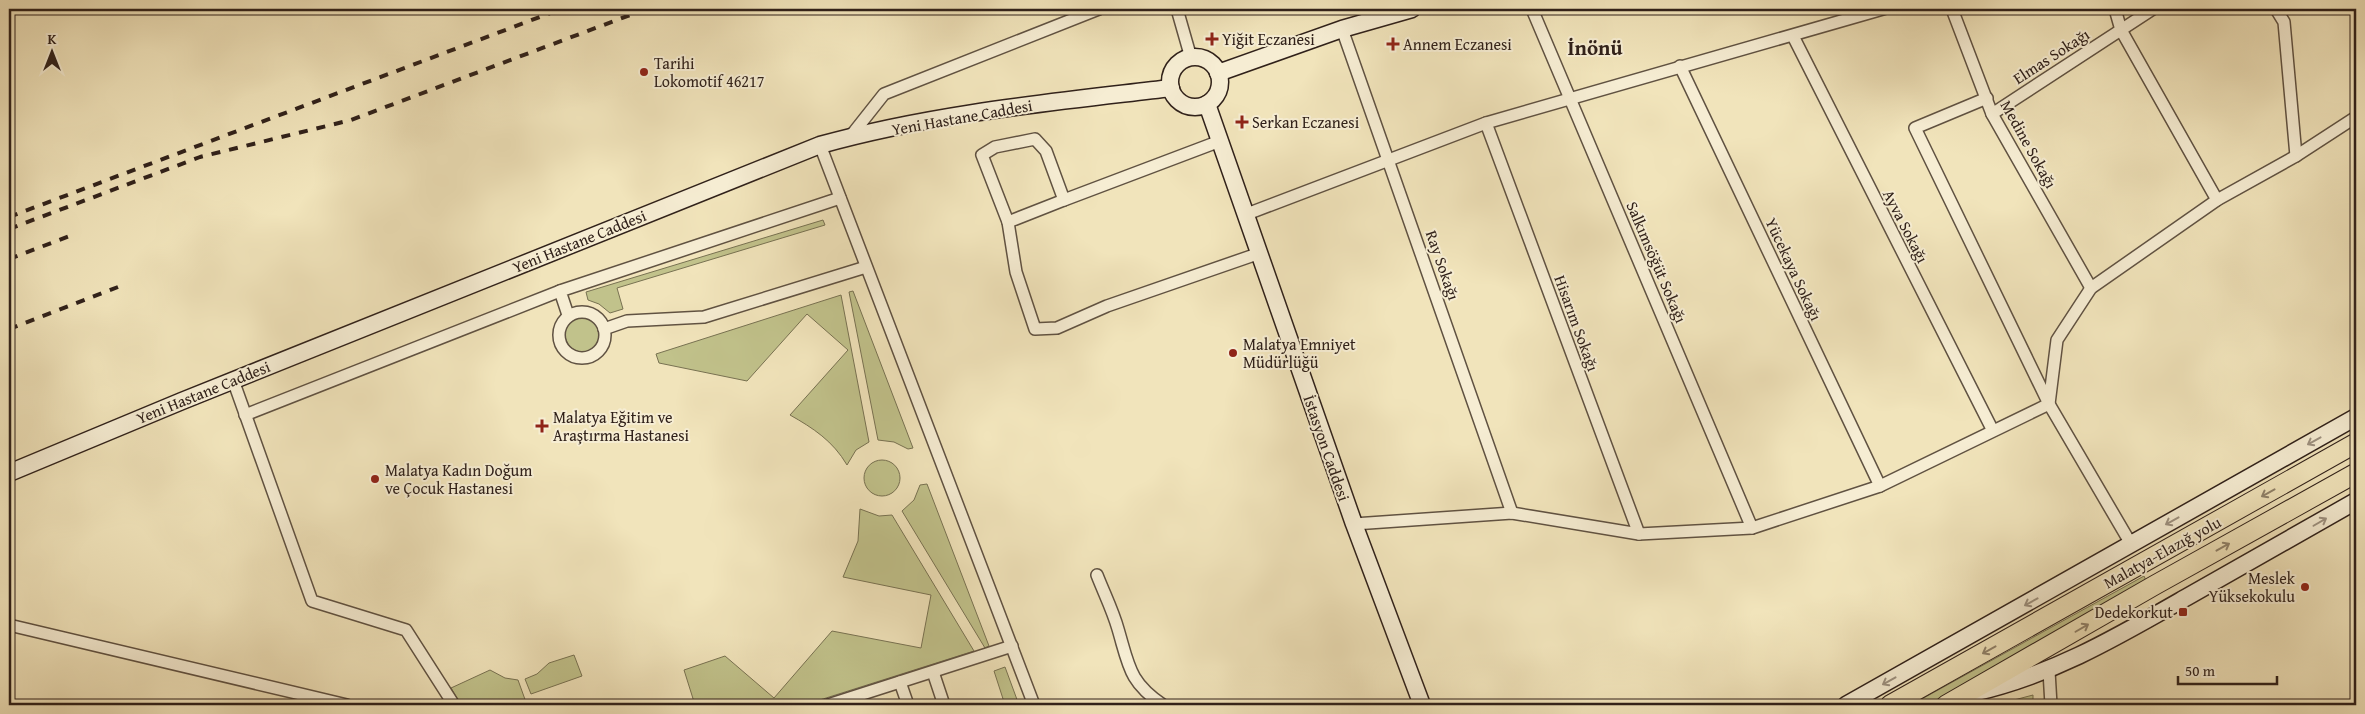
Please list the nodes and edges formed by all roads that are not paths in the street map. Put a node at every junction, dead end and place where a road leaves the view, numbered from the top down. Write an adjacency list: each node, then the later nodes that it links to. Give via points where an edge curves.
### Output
1 (1099, 9): 23 (street, via 884,94)
2 (1176, 9): 13 (street)
3 (1412, 9): 10 (main road)
4 (1532, 9): 18 (street, Salkımsöğüt Sokağı)
5 (1883, 9): 12 (street)
6 (1952, 9): 17 (street, Medine Sokağı)
7 (2116, 9): 11 (street)
8 (2154, 9): 11 (street, Elmas Sokağı)
9 (2276, 9): 26 (street, via 2284,22)
10 (1342, 29): 15 (main road); 27 (street, Ray Sokağı)
11 (2121, 30): 20 (street, Elmas Sokağı); 30 (street)
12 (1793, 36): 14 (street); 43 (street, Ayva Sokağı)
13 (1191, 58): 15 (main road, via 1207,61); 16 (main road, via 1172,72)
14 (1680, 66): 18 (street); 47 (street, Yücekaya Sokağı)
15 (1218, 73): 19 (main road, via 1219,89)
16 (1171, 88): 19 (main road, via 1179,102 1194,107); 23 (main road, Yeni Hastane Caddesi, via 1010,107)
17 (1987, 98): 20 (street, Medine Sokağı); 40 (street, via 1915,128)
18 (1572, 100): 22 (street); 51 (street, Salkımsöğüt Sokağı)
19 (1206, 104): 24 (main road, İstasyon Caddesi)
20 (1992, 114): 35 (street, Medine Sokağı)
21 (2356, 117): 26 (street)
22 (1486, 123): 27 (street); 52 (street, Hisarım Sokağı)
23 (850, 137): 25 (main road, Yeni Hastane Caddesi)
24 (1220, 141): 29 (street); 31 (main road, İstasyon Caddesi)
25 (820, 145): 28 (street); 39 (main road, Yeni Hastane Caddesi)
26 (2296, 156): 30 (street)
27 (1390, 160): 31 (street); 49 (street, Ray Sokağı)
28 (840, 198): 34 (street); 36 (street)
29 (1064, 200): 32 (street); 32 (street, via 1046,152 1034,138 996,147 982,155)
30 (2218, 200): 35 (street)
31 (1247, 214): 33 (main road, İstasyon Caddesi)
32 (1008, 222): 33 (street, via 1016,272 1035,329 1057,328 1107,306)
33 (1260, 253): 50 (main road, İstasyon Caddesi)
34 (866, 267): 38 (street, via 704,317 627,320); 56 (street)
35 (2092, 288): 40 (street, via 2057,340)
36 (560, 291): 37 (street); 41 (street)
37 (568, 315): 38 (street, via 590,313 597,316); 38 (street, via 559,327 558,335 563,350 570,355 585,358 599,351)
38 (604, 329)
39 (233, 380): 41 (street); 45 (main road, Yeni Hastane Caddesi)
40 (2049, 404): 43 (street); 53 (street)
41 (245, 415): 62 (street, via 312,601 406,630)
42 (2356, 417): 53 (main road, one-way to 53)
43 (1992, 429): 47 (street)
44 (2356, 443): 70 (highway, Malatya-Elazığ yolu, one-way to 70)
45 (9, 473)
46 (2356, 473): 60 (highway, Malatya-Elazığ yolu, one-way to 46)
47 (1880, 486): 51 (street)
48 (2356, 501): 57 (main road, one-way to 48, via 2125,632)
49 (1512, 513): 50 (street); 52 (street)
50 (1354, 524): 68 (main road, İstasyon Caddesi)
51 (1752, 528): 52 (street)
52 (1639, 534)
53 (2131, 544): 69 (main road, one-way to 69)
54 (1098, 575): 67 (street, via 1118,628 1124,658 1136,682)
55 (9, 625): 61 (street)
56 (1012, 646): 58 (street); 66 (street)
57 (2049, 671): 60 (main road); 72 (street)
58 (933, 672): 59 (street); 65 (street)
59 (900, 682): 63 (street); 64 (street)
60 (1964, 695): 71 (highway, Malatya-Elazığ yolu)
61 (347, 705)
62 (454, 705)
63 (828, 705)
64 (908, 705)
65 (944, 705)
66 (1034, 705)
67 (1163, 705)
68 (1422, 705)
69 (1846, 705)
70 (1890, 705)
71 (1946, 705)
72 (2051, 705)

